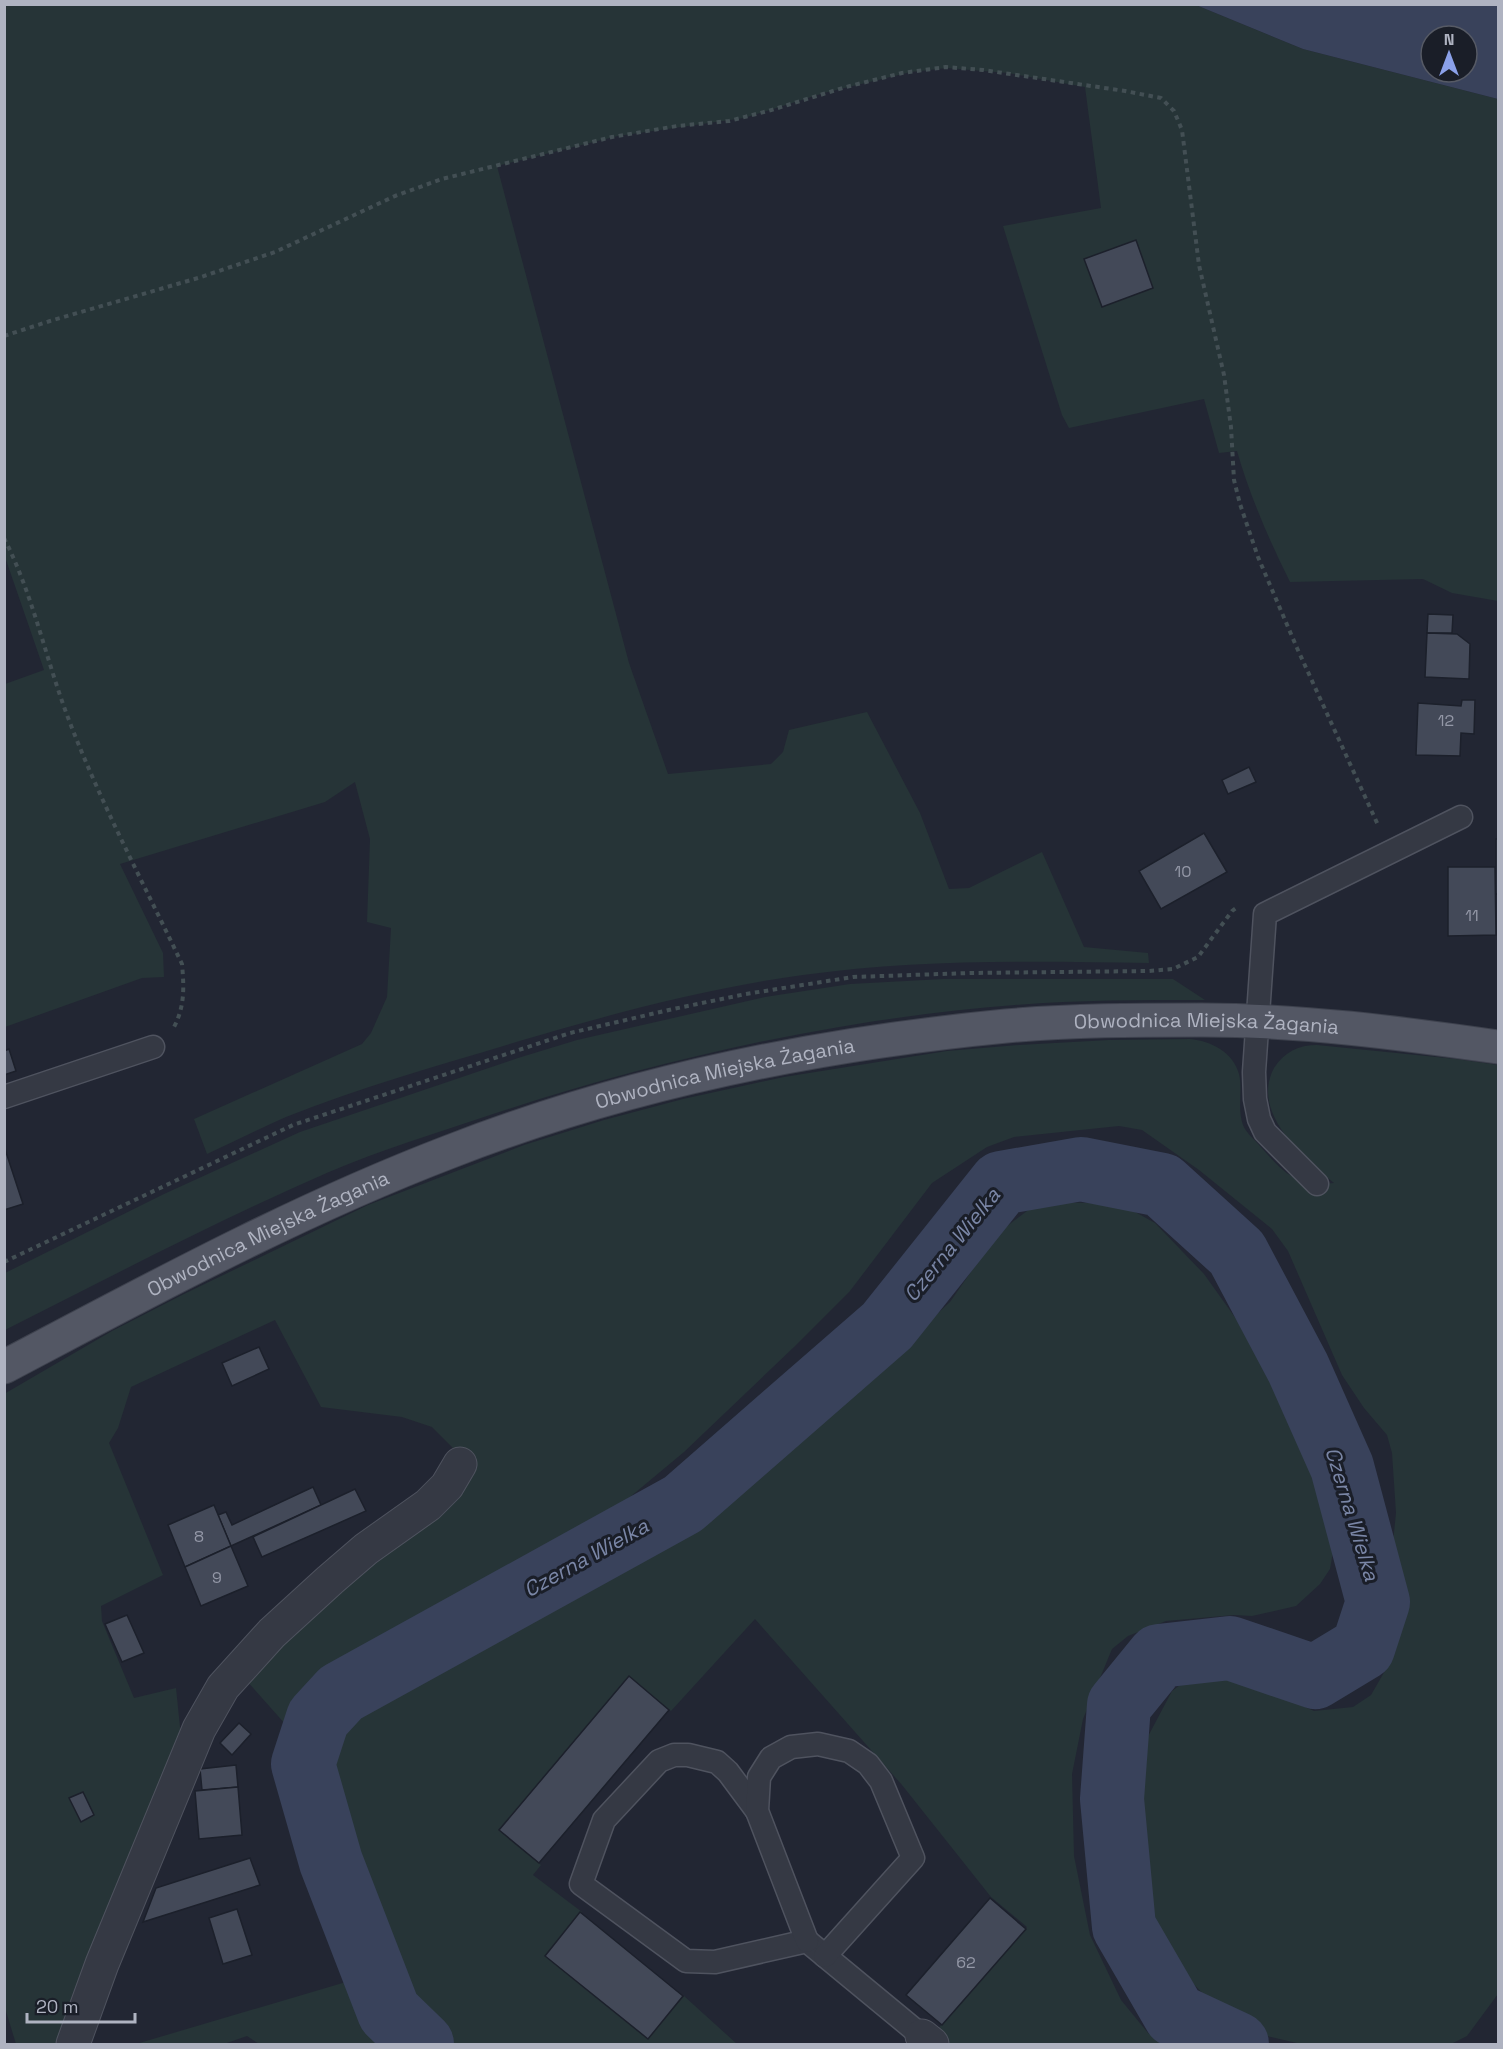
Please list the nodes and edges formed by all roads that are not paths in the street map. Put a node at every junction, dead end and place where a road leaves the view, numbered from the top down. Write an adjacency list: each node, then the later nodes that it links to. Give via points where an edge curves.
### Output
1 (1461, 817): 2 (lane, via 1265,914)
2 (1257, 1022): 4 (main road, Obwodnica Miejska Żagania, via 1403,1033); 6 (lane, via 1254,1072 1259,1119 1265,1132); 7 (main road, Obwodnica Miejska Żagania, via 1066,1023 899,1038 737,1067 605,1100 450,1151 351,1192 208,1259)
3 (153, 1047): 5 (lane)
4 (1498, 1047)
5 (4, 1097)
6 (1317, 1184)
7 (4, 1367)
8 (460, 1464): 13 (street, via 447,1486 428,1505 330,1580 272,1633 223,1687 190,1750)
9 (757, 1811): 10 (lane); 10 (lane, via 717,1762 688,1755 659,1761 604,1820 581,1884 686,1961 715,1962); 11 (lane, via 759,1777 771,1758 790,1747 818,1744 849,1751 868,1764 882,1781 913,1858)
10 (807, 1941): 11 (lane)
11 (825, 1956): 12 (lane)
12 (927, 2040)
13 (73, 2044)

